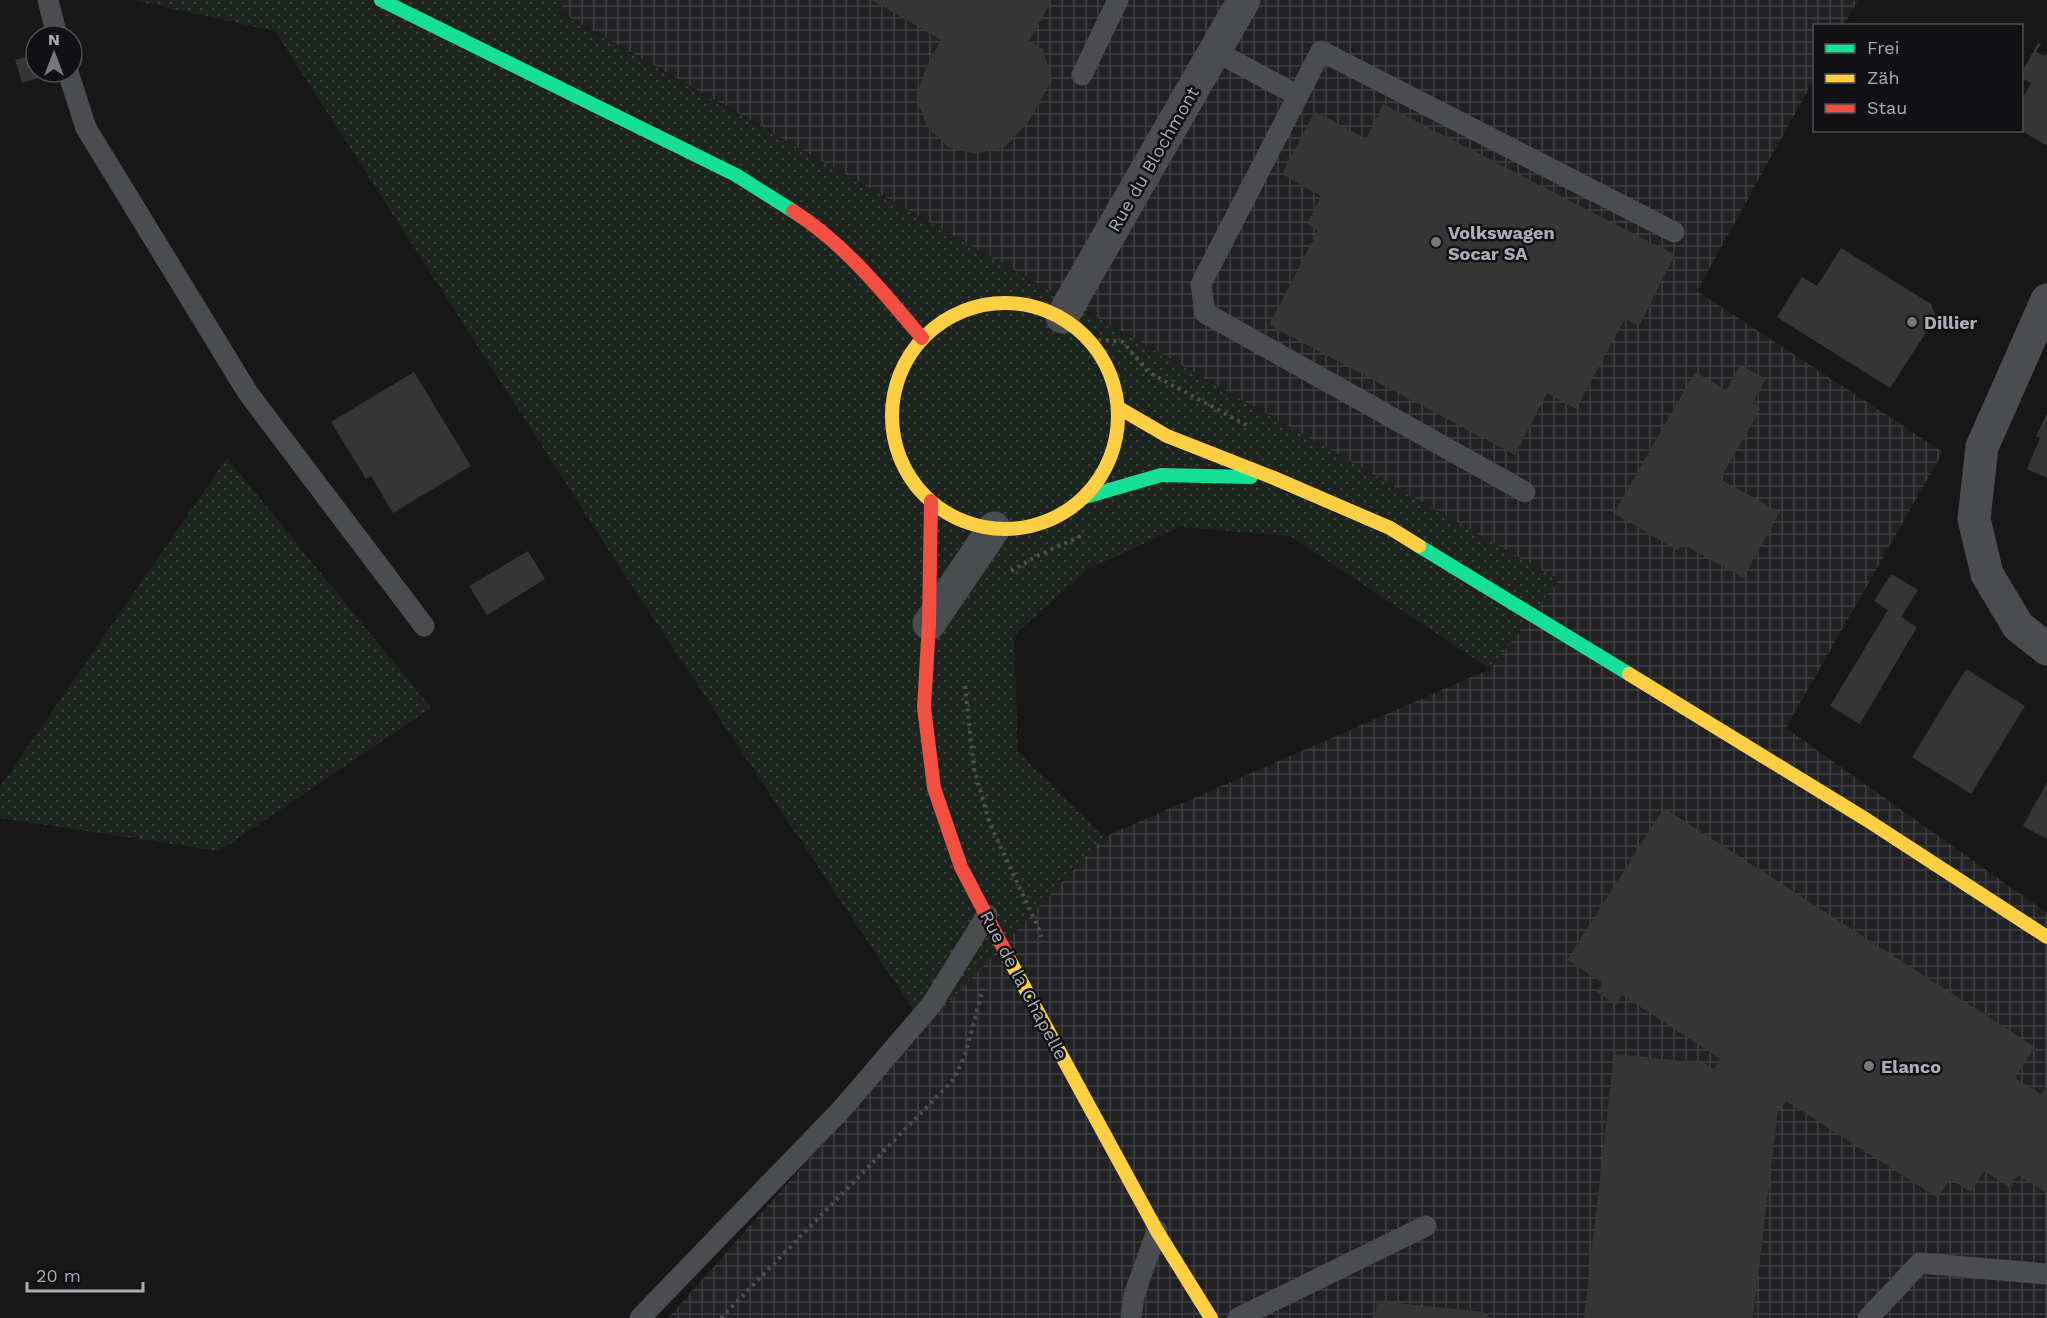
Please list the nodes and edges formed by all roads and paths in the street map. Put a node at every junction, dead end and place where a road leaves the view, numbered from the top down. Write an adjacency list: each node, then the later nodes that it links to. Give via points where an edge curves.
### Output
1 (48, 0): 5 (lane)
2 (381, 0): 13 (main road, via 736,175 814,224 877,285)
3 (1118, 0): 7 (lane)
4 (1244, 0): 6 (street, Rue du Blochmont)
5 (54, 24)
6 (1215, 51): 9 (lane); 12 (street, Rue du Blochmont)
7 (1082, 75)
8 (72, 84): 23 (lane, via 86,128 248,393)
9 (1297, 95): 10 (lane, via 1321,51); 18 (lane, via 1201,284 1205,313)
10 (1674, 232)
11 (2047, 300): 24 (street, via 1982,447 1974,519 1987,574 2018,626)
12 (1062, 317): 13 (main road, via 1026,304 989,303 952,315); 14 (main road)
13 (922, 338): 20 (main road, via 902,369 892,403 894,439 907,473)
14 (1090, 339): 15 (path, via 1123,342 1148,372); 16 (main road, via 1110,371)
15 (1183, 392)
16 (1119, 408): 17 (main road, via 1167,436); 19 (main road, via 1112,456)
17 (1274, 478): 19 (main road, via 1161,475); 26 (main road, via 1390,528 1857,814)
18 (1525, 492)
19 (1085, 497): 21 (main road, via 1042,523)
20 (931, 501): 21 (main road, via 960,519); 22 (main road, Rue de la Chapelle)
21 (994, 528): 22 (street)
22 (929, 624): 25 (main road, Rue de la Chapelle, via 924,707 934,788 962,867)
23 (424, 626)
24 (2047, 649)
25 (987, 915): 28 (main road, Rue de la Chapelle); 30 (lane, via 932,1004 841,1110)
26 (2047, 937)
27 (1426, 1226): 33 (lane)
28 (1157, 1232): 31 (lane, via 1134,1295); 32 (main road, Rue de la Chapelle)
29 (2047, 1274): 34 (lane, via 1920,1263)
30 (640, 1318)
31 (1131, 1318)
32 (1211, 1318)
33 (1238, 1318)
34 (1868, 1318)

